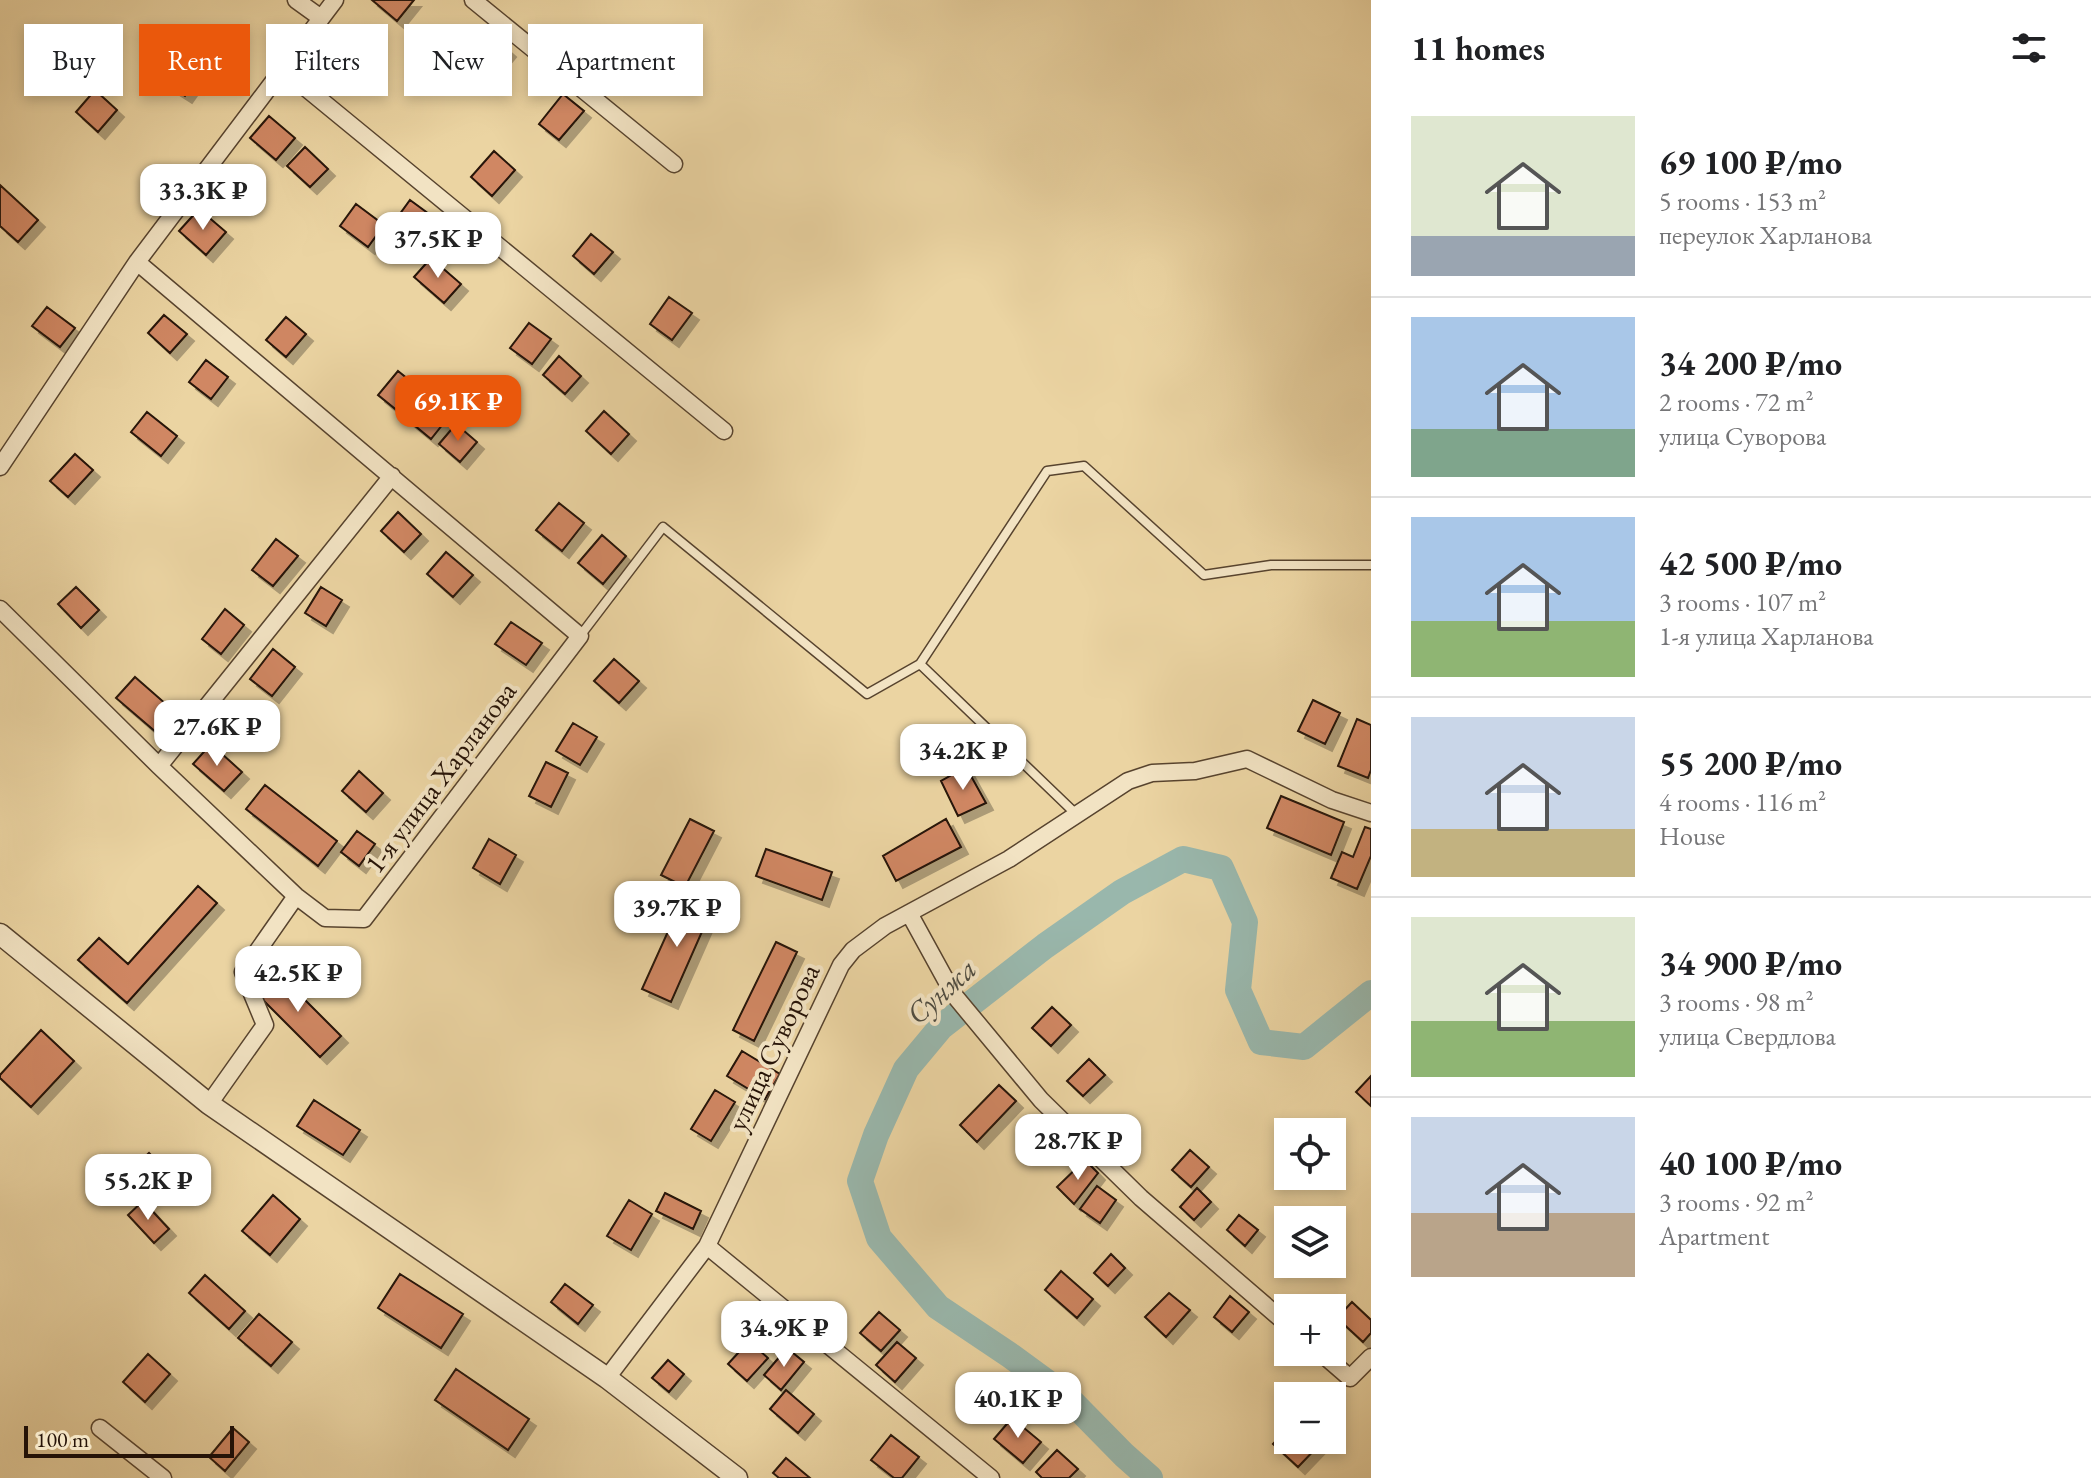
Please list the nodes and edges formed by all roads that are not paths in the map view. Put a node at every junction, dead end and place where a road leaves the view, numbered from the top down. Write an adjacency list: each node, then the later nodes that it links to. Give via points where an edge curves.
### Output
1 (296, 0): 4 (street)
2 (335, 0): 4 (street)
3 (473, 0): 8 (street)
4 (321, 18): 5 (street)
5 (317, 24)
6 (266, 94): 9 (street)
7 (316, 96): 10 (street)
8 (674, 164)
9 (137, 262): 11 (street); 12 (street)
10 (724, 431)
11 (0, 467)
12 (392, 476): 15 (street); 17 (street)
13 (1371, 565): 16 (lane, via 1271,565 1204,575 1084,466 1047,471)
14 (0, 609): 17 (street)
15 (580, 636): 16 (lane, via 663,527 867,694); 20 (street, 1-я улица Харланова, via 364,919 325,918)
16 (920, 664): 19 (lane)
17 (159, 766): 20 (street)
18 (1371, 813): 19 (street, улица Суворова, via 1247,759 1195,771 1152,773 1128,781)
19 (1076, 814): 21 (street, улица Суворова, via 1009,859)
20 (296, 896): 23 (street, via 243,972 265,1025)
21 (909, 913): 24 (street, улица Суворова, via 853,950 841,965); 25 (street, via 954,995 1041,1100 1130,1188)
22 (0, 934): 23 (street)
23 (209, 1104): 28 (street)
24 (707, 1246): 28 (street, улица Суворова); 32 (street)
25 (1274, 1313)
26 (1371, 1357): 27 (street, via 1350,1378)
27 (1336, 1366)
28 (607, 1378): 31 (street)
29 (100, 1428): 30 (street)
30 (163, 1478)
31 (737, 1478)
32 (991, 1478)

